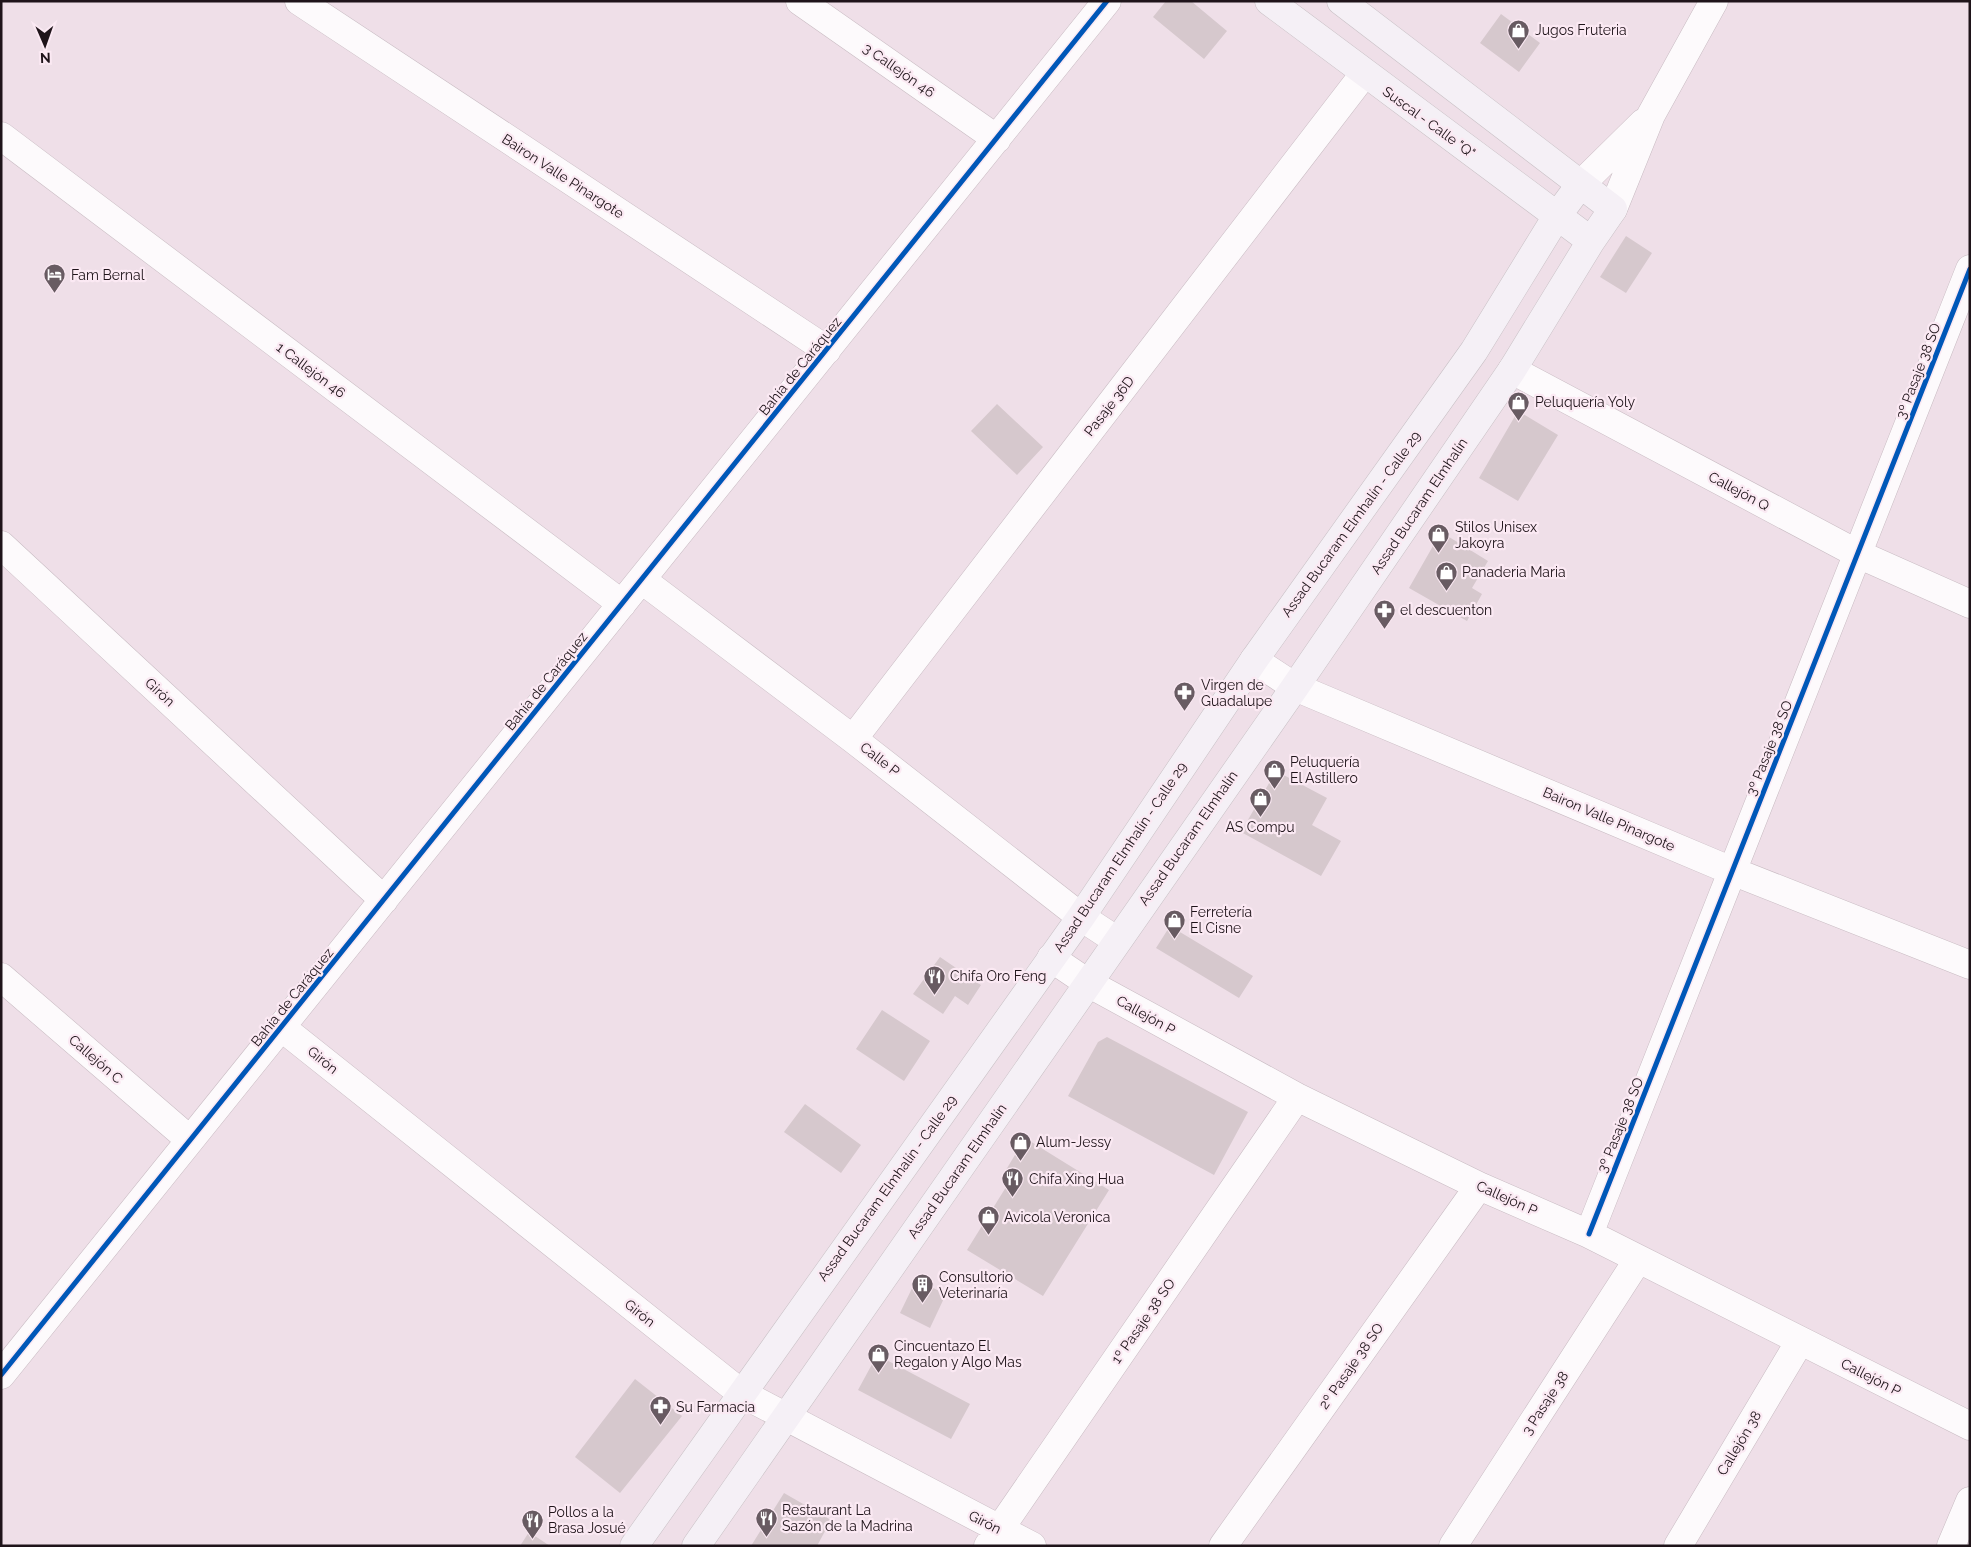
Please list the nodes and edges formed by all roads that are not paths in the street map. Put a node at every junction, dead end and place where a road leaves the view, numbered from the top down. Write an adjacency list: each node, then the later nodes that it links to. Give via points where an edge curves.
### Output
1 (298, 1): 16 (street, Bairon Valle Pinargote)
2 (800, 1): 10 (street, 3 Callejón 46)
3 (1108, 1): 10 (street, Bahía de Caráquez)
4 (1269, 1): 7 (main road, Suscal - Calle "Q")
5 (1341, 1): 11 (main road)
6 (1714, 1): 8 (street, Assad Bucaram Elmhalín)
7 (1364, 74): 13 (main road, Suscal - Calle "Q"); 25 (street, Pasaje 36D)
8 (1651, 115): 11 (street, Assad Bucaram Elmhalín); 12 (street, Assad Bucaram Elmhalín)
9 (1, 136): 21 (street, 1 Callejón 46)
10 (997, 139): 16 (street, Bahía de Caráquez)
11 (1580, 185): 12 (main road); 13 (main road, Assad Bucaram Elmhalín - Calle 29)
12 (1613, 209): 14 (main road, Assad Bucaram Elmhalín)
13 (1558, 216): 14 (main road, Suscal - Calle "Q"); 23 (main road, Assad Bucaram Elmhalín - Calle 29, via 1474,351)
14 (1590, 241): 17 (main road, Assad Bucaram Elmhalín)
15 (1970, 270): 19 (street, 3º Pasaje 38 SO)
16 (827, 350): 20 (street, Bahía de Caráquez)
17 (1512, 370): 19 (street, Callejón Q); 24 (main road, Assad Bucaram Elmhalín)
18 (1, 545): 27 (street, Girón)
19 (1858, 554): 22 (street, Callejón Q); 26 (street, 3º Pasaje 38 SO)
20 (642, 580): 21 (street, Bahía de Caráquez); 25 (street, Calle P)
21 (622, 604): 27 (street, Bahía de Caráquez)
22 (1970, 604)
23 (1254, 660): 24 (street, Bairon Valle Pinargote); 28 (main road, Assad Bucaram Elmhalín - Calle 29)
24 (1295, 687): 26 (street, Bairon Valle Pinargote); 29 (main road, Assad Bucaram Elmhalín)
25 (853, 739): 28 (street, Calle P)
26 (1732, 871): 31 (street, Bairon Valle Pinargote); 38 (street, 3º Pasaje 38 SO)
27 (384, 900): 34 (street, Bahía de Caráquez)
28 (1081, 917): 29 (street, Calle P); 30 (main road, Assad Bucaram Elmhalín - Calle 29)
29 (1116, 940): 33 (main road, Assad Bucaram Elmhalín)
30 (1051, 958): 33 (street, Callejón P); 42 (main road, Assad Bucaram Elmhalín - Calle 29)
31 (1970, 965)
32 (1, 977): 36 (street, Callejón C)
33 (1088, 983): 35 (street, Callejón P); 43 (main road, Assad Bucaram Elmhalín)
34 (281, 1027): 36 (street, Bahía de Caráquez); 42 (street, Girón)
35 (1297, 1097): 37 (street, Callejón P); 46 (street, 1º Pasaje 38 SO)
36 (190, 1140): 41 (street, Bahía de Caráquez)
37 (1479, 1186): 38 (street, Callejón P); 50 (street, 2º Pasaje 38 SO)
38 (1589, 1234): 39 (street, Callejón P)
39 (1637, 1261): 40 (street, Callejón P); 51 (street, 3 Pasaje 38)
40 (1800, 1341): 44 (street, Callejón P); 52 (street, Callejón 38)
41 (1, 1375)
42 (741, 1393): 43 (street, Girón); 47 (main road, Assad Bucaram Elmhalín - Calle 29)
43 (784, 1418): 46 (street, Girón); 48 (main road, Assad Bucaram Elmhalín)
44 (1970, 1426)
45 (1970, 1502): 53 (street)
46 (994, 1538): 49 (street, Girón)
47 (634, 1546)
48 (696, 1546)
49 (1032, 1546)
50 (1223, 1546)
51 (1453, 1546)
52 (1678, 1546)
53 (1951, 1546)

